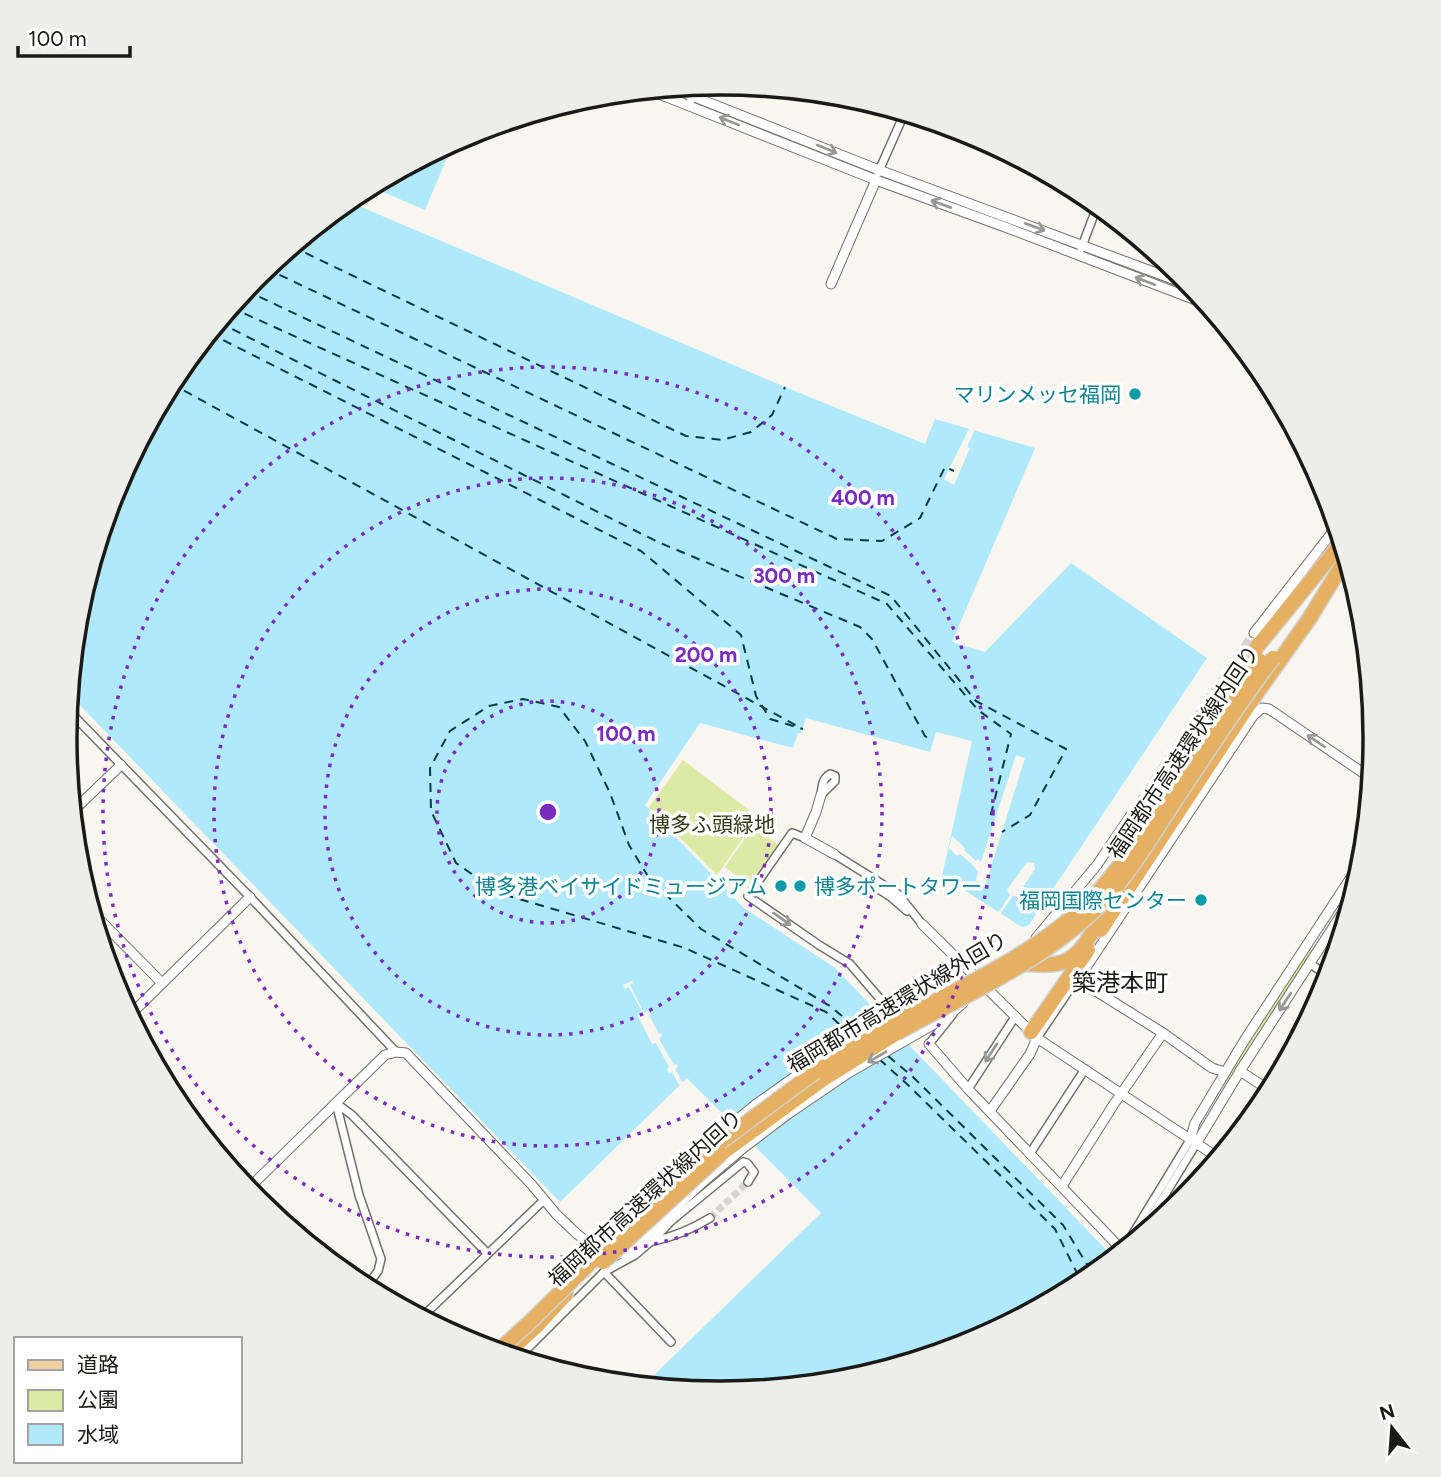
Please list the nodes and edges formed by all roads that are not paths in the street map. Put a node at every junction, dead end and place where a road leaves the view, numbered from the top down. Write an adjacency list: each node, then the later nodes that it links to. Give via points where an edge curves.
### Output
1 (675, 96): 4 (street)
2 (684, 96): 4 (street)
3 (693, 96): 4 (street)
4 (691, 100): 6 (street, one-way to 6); 7 (street, one-way to 4)
5 (901, 121): 6 (street)
6 (879, 170): 7 (street); 9 (street, one-way to 9)
7 (876, 180): 10 (street, one-way to 7); 12 (street)
8 (1094, 215): 9 (street)
9 (1083, 245): 10 (street); 11 (street)
10 (1077, 255): 13 (street, one-way to 10)
11 (1171, 278)
12 (831, 284)
13 (1189, 297)
14 (1331, 534): 19 (street)
15 (1336, 552): 36 (highway, bridge, via 1256,648 1151,805 1128,860 1076,954 1061,963 1000,968)
16 (1336, 552): 42 (highway, 福岡都市高速環状線外回り, bridge, via 1096,894 1037,943)
17 (1340, 567): 72 (highway, 福岡都市高速環状線内回り, bridge, via 1104,901 1066,935 1022,964 846,1064 772,1115 720,1154)
18 (1341, 567): 33 (highway)
19 (1254, 633)
20 (77, 720): 21 (street)
21 (121, 765): 24 (street); 29 (street)
22 (1363, 773): 38 (street, one-way to 38, via 1262,708 1083,972)
23 (821, 795): 26 (street)
24 (81, 804)
25 (1131, 815): 36 (street, via 1030,947)
26 (805, 838): 27 (street); 42 (street, one-way to 42, via 792,833 748,896 850,964)
27 (834, 854): 31 (street, via 898,894)
28 (1347, 885): 48 (street)
29 (250, 897): 37 (street); 46 (street)
30 (1338, 920): 34 (street)
31 (922, 924): 36 (street)
32 (105, 925): 37 (street)
33 (1093, 943): 36 (highway, bridge, via 1073,968 1065,971 1021,970); 44 (highway)
34 (1309, 963): 35 (street); 49 (street, one-way to 49)
35 (1320, 971)
36 (981, 981): 40 (street); 41 (street); 42 (street, bridge)
37 (162, 983): 39 (street)
38 (1098, 993): 43 (street); 44 (street, via 1082,986 1070,989)
39 (137, 1008)
40 (955, 1010): 45 (street); 62 (street, one-way to 62, via 788,1114 624,1253 604,1257 589,1249)
41 (1015, 1017): 44 (street); 51 (street, one-way to 51)
42 (895, 1024): 62 (street, via 841,1044 755,1105 661,1184 605,1249 586,1243); 69 (highway, 福岡都市高速環状線外回り, bridge, via 816,1072 715,1146)
43 (1163, 1033): 48 (street); 52 (street)
44 (1034, 1035): 47 (street); 54 (street, via 1030,1054)
45 (929, 1044): 51 (street)
46 (396, 1052): 53 (street, via 385,1055); 61 (street, via 406,1053)
47 (1085, 1069): 52 (street); 56 (street)
48 (1225, 1072): 55 (street, via 1195,1123)
49 (1240, 1072): 50 (street); 55 (street)
50 (1262, 1086)
51 (968, 1088): 54 (street)
52 (1121, 1093): 55 (street); 60 (street)
53 (336, 1103): 59 (street); 68 (street); 71 (street, via 381,1259)
54 (989, 1111): 56 (street)
55 (1193, 1142): 57 (street); 64 (street); 65 (street)
56 (1031, 1152): 60 (street)
57 (1212, 1154)
58 (748, 1182): 66 (street, via 754,1172 743,1162)
59 (255, 1183)
60 (1062, 1186): 67 (street)
61 (544, 1200): 62 (street); 68 (street)
62 (556, 1213)
63 (710, 1218): 66 (street, via 673,1237)
64 (1150, 1218)
65 (1136, 1229)
66 (651, 1241): 70 (street)
67 (1117, 1245)
68 (487, 1253): 73 (street)
69 (595, 1257): 75 (highway, 福岡都市高速環状線外回り, bridge); 77 (highway, bridge, via 555,1307)
70 (604, 1272): 74 (street); 79 (street)
71 (372, 1280)
72 (560, 1302): 76 (highway, 福岡都市高速環状線内回り, bridge); 78 (highway)
73 (428, 1311)
74 (671, 1342)
75 (506, 1345)
76 (507, 1345)
77 (513, 1348)
78 (514, 1348)
79 (525, 1351)

